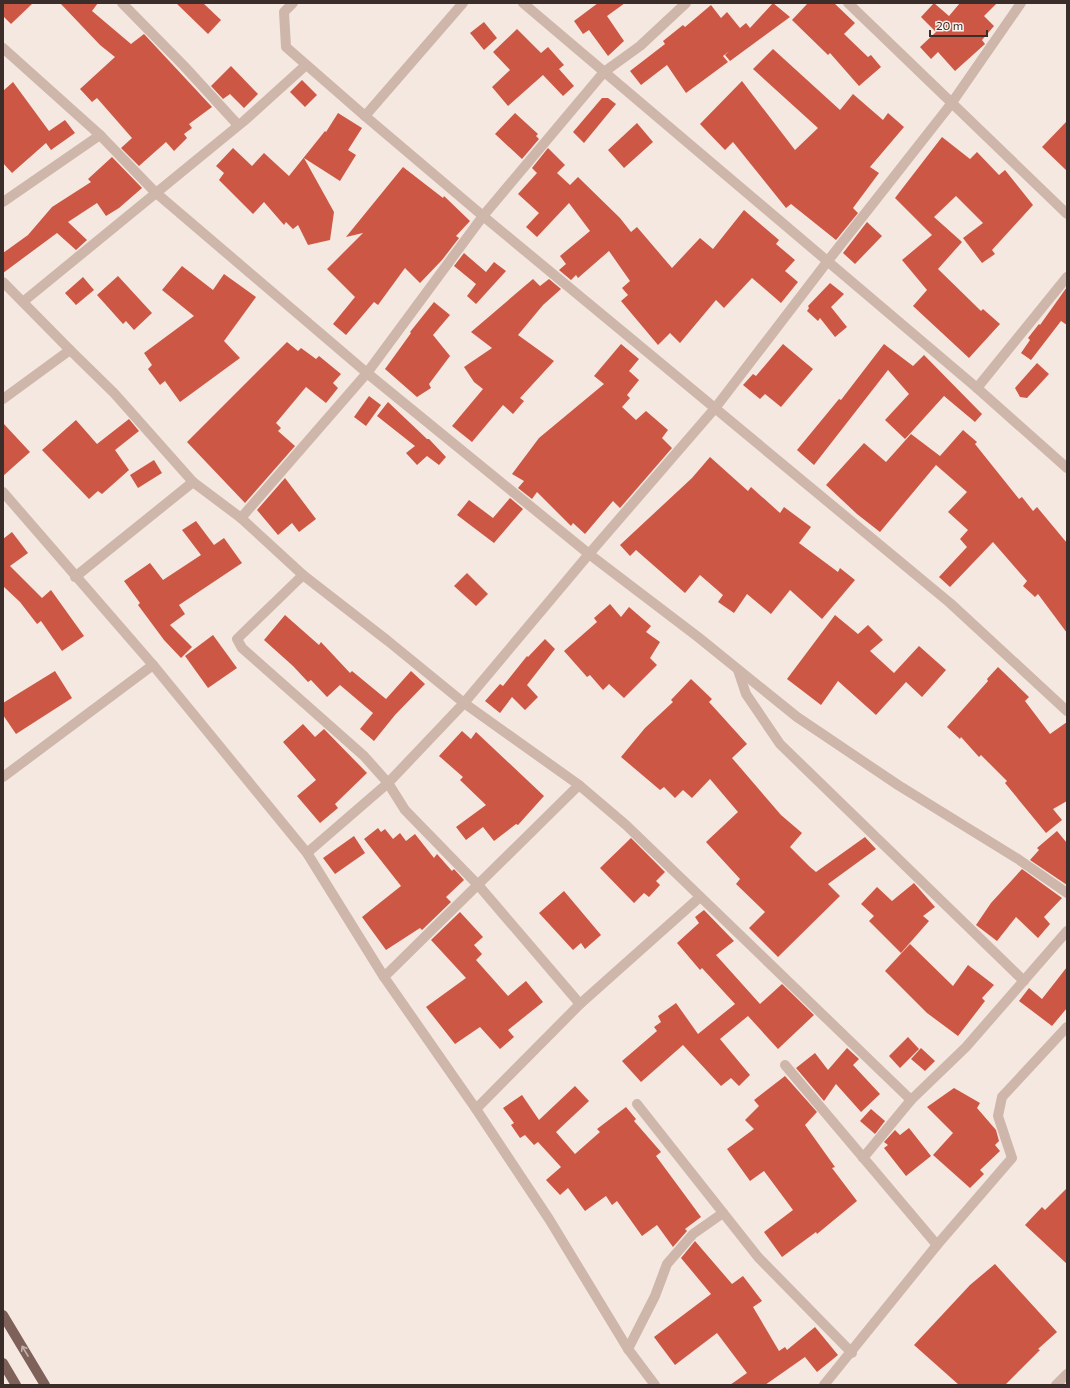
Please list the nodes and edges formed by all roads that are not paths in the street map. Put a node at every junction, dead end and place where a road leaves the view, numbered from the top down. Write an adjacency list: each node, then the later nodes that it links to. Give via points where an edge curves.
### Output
1 (122, 3): 13 (street)
2 (293, 3): 9 (street, via 284,12 286,47)
3 (463, 3): 12 (street)
4 (523, 3): 10 (street)
5 (686, 3): 10 (street, via 640,46)
6 (848, 3): 11 (street)
7 (1021, 3): 11 (street)
8 (3, 48): 14 (street)
9 (306, 65): 12 (street); 13 (street)
10 (604, 72): 18 (street); 19 (street)
11 (951, 104): 17 (street); 19 (street)
12 (365, 116): 18 (street)
13 (238, 125): 15 (street)
14 (100, 135): 15 (street); 16 (street)
15 (155, 192): 22 (street); 24 (street)
16 (3, 202)
17 (1067, 214)
18 (483, 216): 24 (street); 27 (street)
19 (827, 262): 25 (street); 27 (street)
20 (1067, 278): 25 (street)
21 (3, 282): 22 (street)
22 (24, 301): 23 (street)
23 (70, 350): 26 (street); 29 (street, via 114,393)
24 (367, 373): 31 (street); 32 (street)
25 (977, 388): 28 (street)
26 (3, 399)
27 (716, 407): 32 (street); 38 (street, via 950,603)
28 (1067, 468)
29 (193, 482): 31 (street); 34 (street)
30 (3, 492): 34 (street)
31 (241, 518): 33 (street)
32 (589, 554): 36 (street); 37 (street)
33 (303, 575): 37 (street); 40 (street, via 237,639 242,648 364,756)
34 (75, 576): 35 (street)
35 (153, 665): 39 (street); 42 (street)
36 (738, 670): 44 (street, via 797,717); 48 (street, via 746,694 780,744)
37 (464, 703): 40 (street); 41 (street)
38 (1067, 711)
39 (3, 777)
40 (388, 783): 42 (street); 43 (street, via 405,810)
41 (579, 785): 43 (street); 45 (street, via 626,825)
42 (307, 853): 47 (street)
43 (478, 886): 47 (street); 49 (street)
44 (1067, 893)
45 (700, 897): 49 (street); 52 (street)
46 (1067, 931): 48 (street)
47 (384, 977): 54 (street)
48 (1024, 980): 52 (street, via 966,1046)
49 (580, 1004): 54 (street)
50 (1067, 1027): 57 (street, via 1002,1097 998,1116 1012,1158)
51 (785, 1066): 55 (street)
52 (911, 1100): 55 (street)
53 (637, 1104): 56 (street)
54 (476, 1109): 59 (street, via 549,1219)
55 (863, 1158): 57 (street)
56 (723, 1213): 59 (street, via 692,1234 667,1264 655,1296); 60 (street, via 758,1257)
57 (937, 1245): 60 (street)
58 (3, 1315): 64 (main road, one-way to 58)
59 (628, 1349): 65 (street)
60 (852, 1352): 66 (street)
61 (3, 1363): 63 (main road)
62 (1067, 1374): 67 (street)
63 (16, 1385)
64 (45, 1385)
65 (655, 1385)
66 (824, 1385)
67 (1056, 1385)

